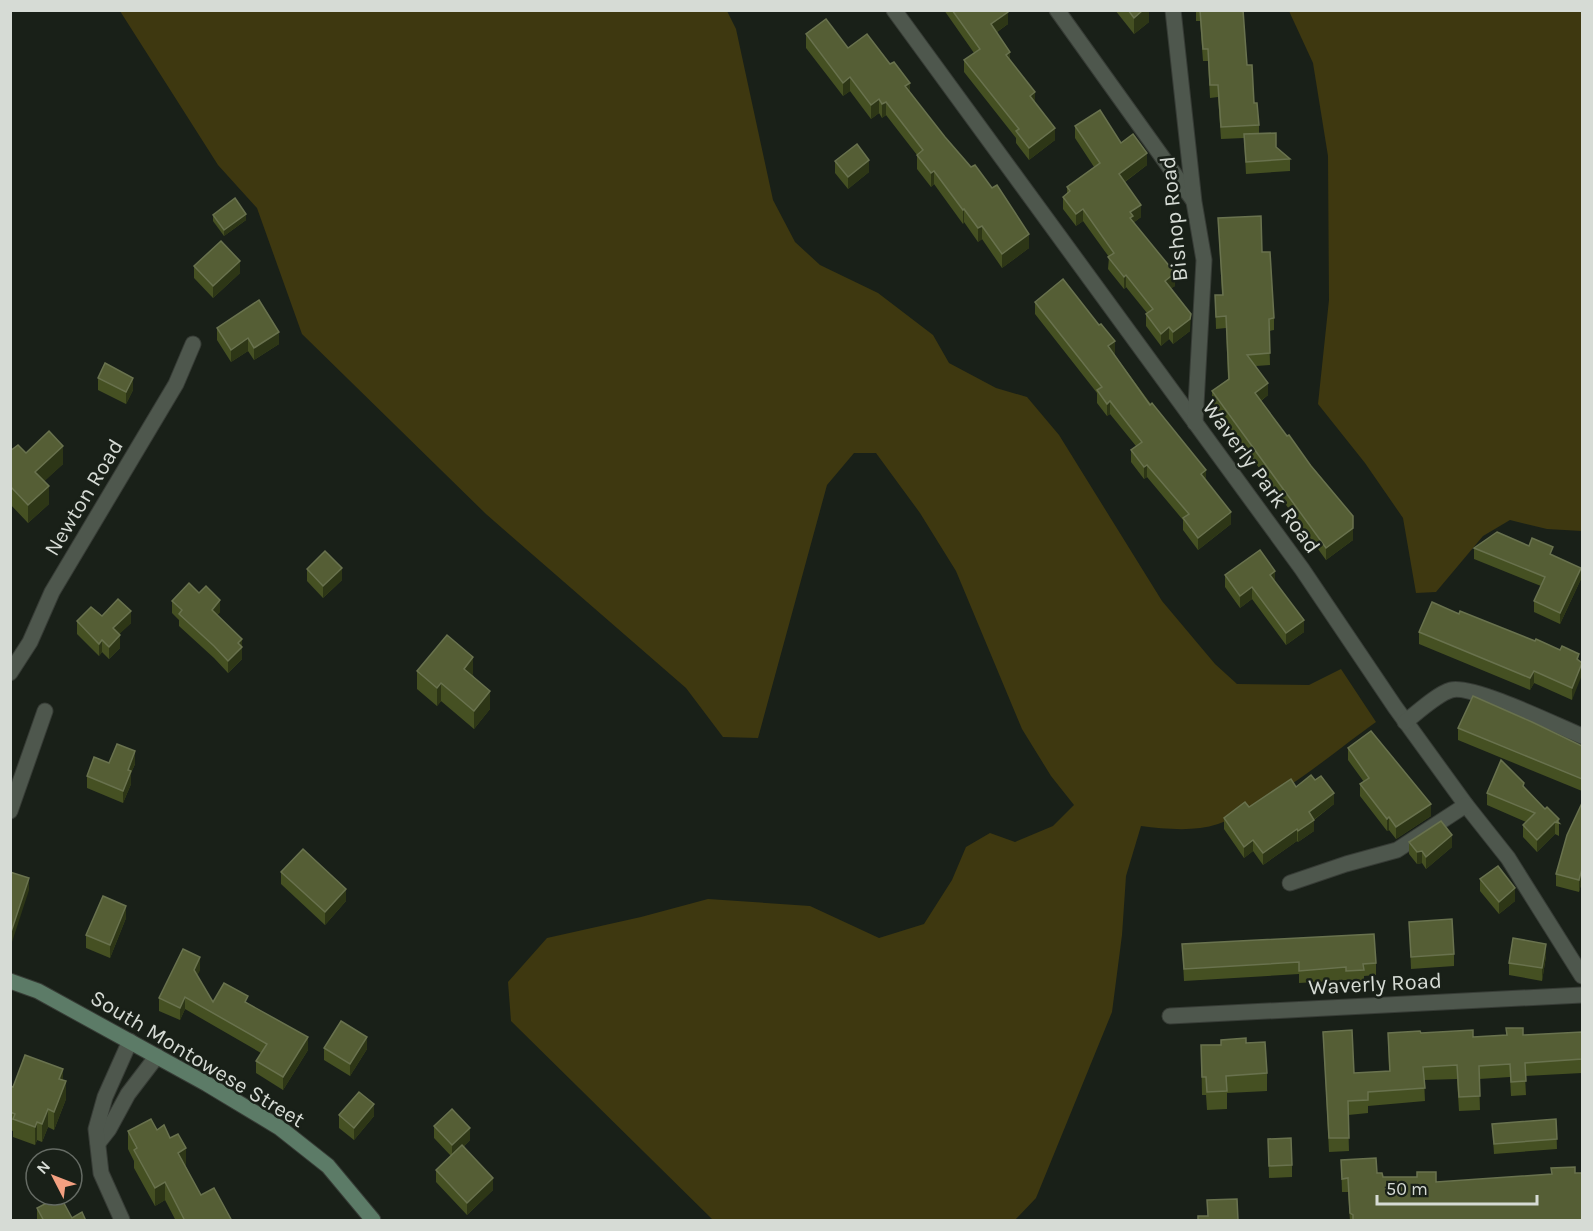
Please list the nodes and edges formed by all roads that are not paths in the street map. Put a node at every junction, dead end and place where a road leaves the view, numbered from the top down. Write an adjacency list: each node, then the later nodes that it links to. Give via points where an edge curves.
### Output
1 (894, 10): 6 (street, Waverly Park Road)
2 (1057, 10): 4 (street)
3 (1173, 10): 4 (street, Bishop Road)
4 (1194, 202): 6 (street, Bishop Road, via 1204,260)
5 (193, 344): 7 (street, Newton Road, via 176,384 52,592 30,642)
6 (1195, 423): 9 (street, Waverly Park Road, via 1302,569)
7 (10, 673)
8 (45, 711): 12 (street)
9 (1405, 722): 10 (street, via 1452,689 1474,691); 11 (street, Waverly Park Road)
10 (1582, 736)
11 (1466, 805): 13 (street, via 1397,850); 14 (street, Waverly Park Road, via 1508,858)
12 (10, 811)
13 (1290, 883)
14 (1582, 976)
15 (10, 981): 18 (main road, South Montowese Street, via 38,991)
16 (1582, 995): 17 (street, Waverly Road)
17 (1170, 1016)
18 (130, 1041): 19 (main road, South Montowese Street); 20 (street, via 105,1096 96,1129)
19 (157, 1056): 20 (street); 22 (main road, South Montowese Street, via 280,1128 328,1166)
20 (98, 1143): 21 (street, via 101,1173)
21 (122, 1221)
22 (373, 1221)

